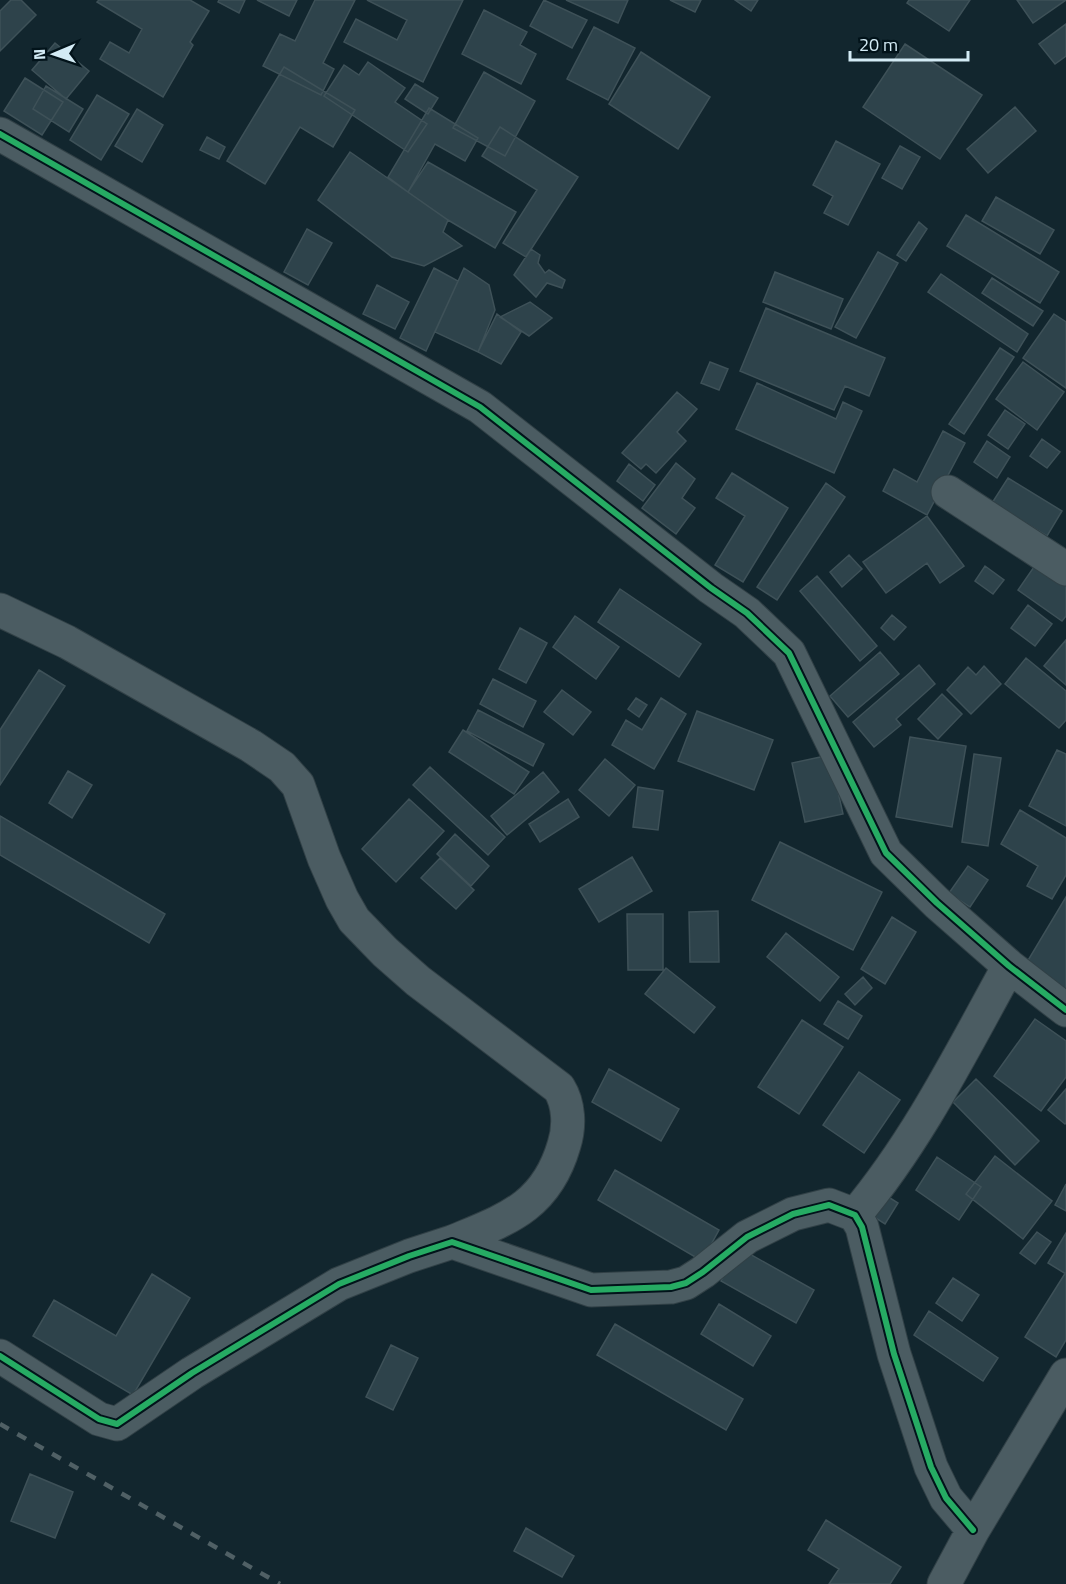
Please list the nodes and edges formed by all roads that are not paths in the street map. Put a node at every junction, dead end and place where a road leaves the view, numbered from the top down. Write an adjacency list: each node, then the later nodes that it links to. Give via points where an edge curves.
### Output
1 (0, 134): 5 (street, via 480,407 747,613 789,653 886,853)
2 (948, 492): 3 (street)
3 (1066, 570)
4 (0, 610): 8 (street, via 77,648 252,746 282,767 298,785 324,858 354,920 418,981 559,1088 565,1097 567,1136 548,1185 502,1221)
5 (1009, 966): 6 (street); 7 (street, via 912,1137)
6 (1066, 1010)
7 (855, 1215): 8 (street, via 829,1205 793,1214 747,1237 686,1283 671,1287 591,1290); 11 (street, via 862,1227 894,1354 931,1467 946,1498)
8 (452, 1242): 9 (street, via 339,1284 192,1373 117,1424 99,1419)
9 (0, 1356)
10 (1066, 1375): 11 (street)
11 (973, 1530): 12 (street)
12 (944, 1584)

